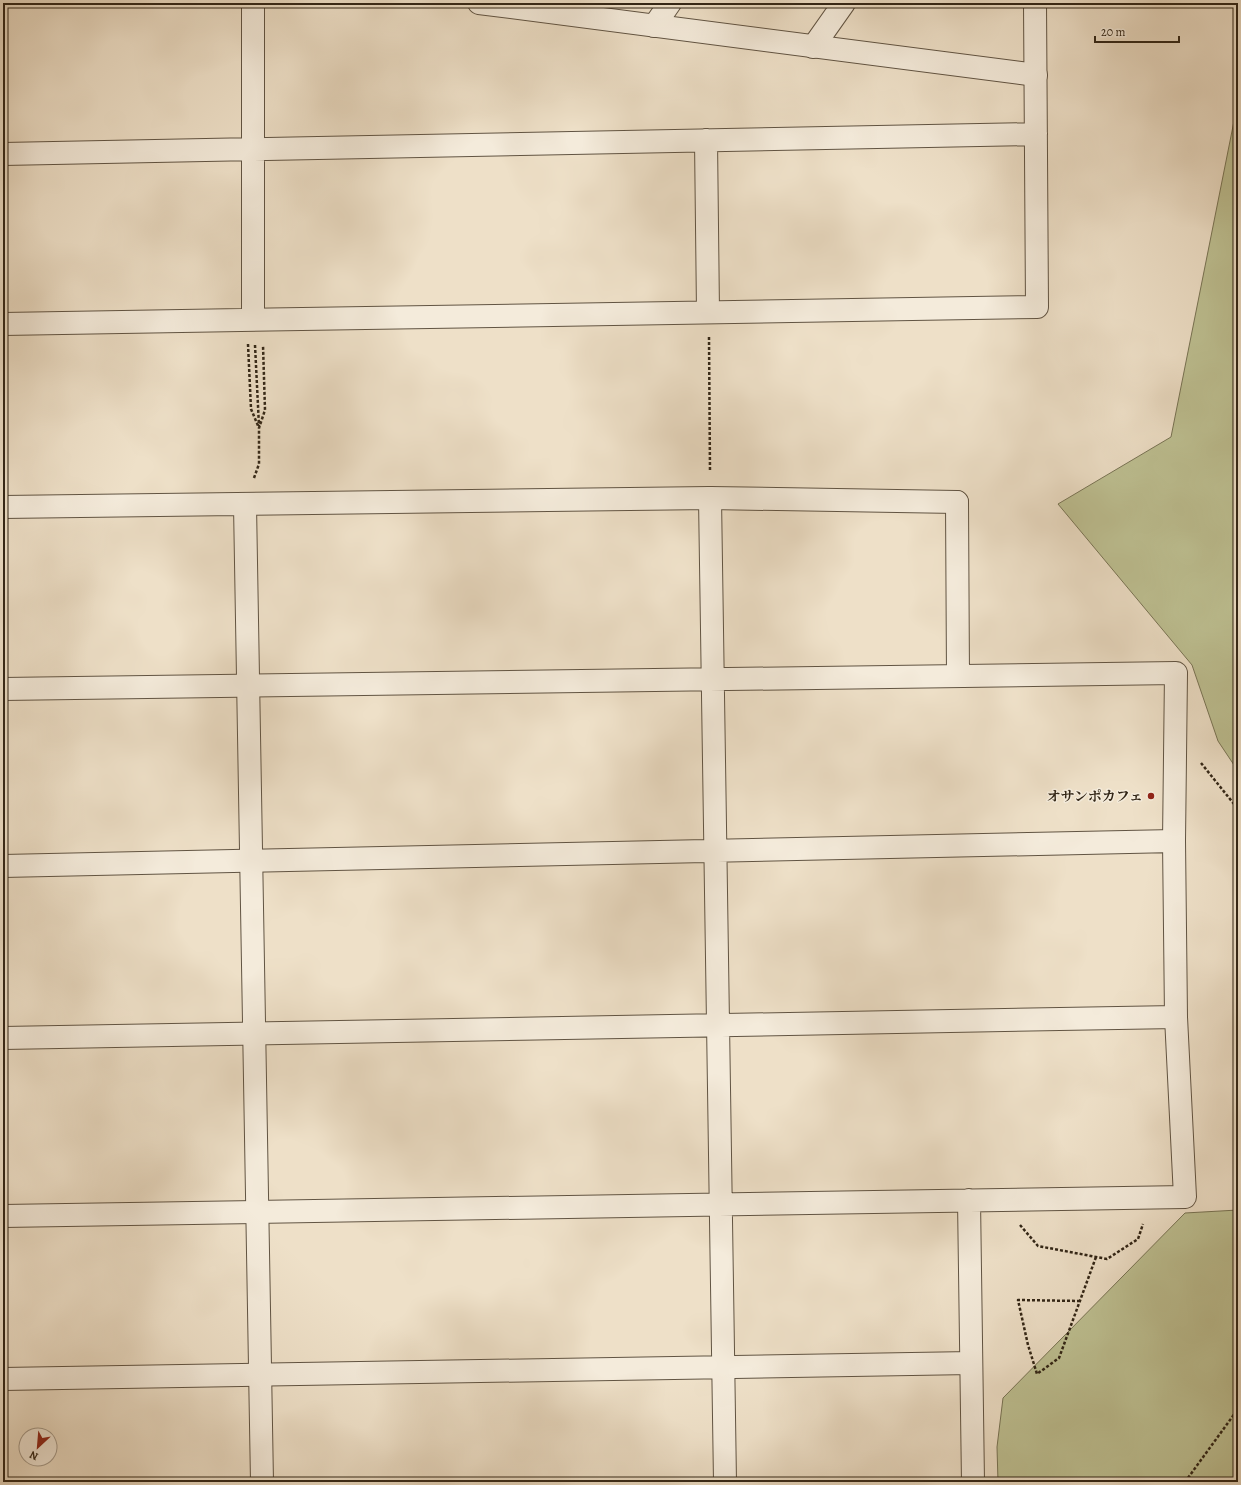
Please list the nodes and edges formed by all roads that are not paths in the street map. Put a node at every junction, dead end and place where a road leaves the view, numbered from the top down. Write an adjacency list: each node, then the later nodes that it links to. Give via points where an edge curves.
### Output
1 (253, 3): 11 (street)
2 (486, 3): 6 (street)
3 (670, 3): 6 (street)
4 (844, 3): 7 (street)
5 (1035, 3): 8 (street)
6 (654, 26): 7 (street)
7 (813, 46): 8 (street)
8 (1036, 75): 9 (street)
9 (1036, 134): 10 (street); 13 (street, via 1037,307)
10 (706, 140): 11 (street); 13 (street)
11 (253, 149): 12 (street); 14 (street)
12 (3, 154)
13 (708, 312): 14 (street)
14 (254, 319): 15 (street)
15 (3, 324)
16 (710, 498): 17 (street); 19 (street, via 957,502); 20 (street)
17 (245, 505): 18 (street); 21 (street)
18 (3, 507)
19 (958, 676): 20 (street); 23 (street, via 1176,673)
20 (713, 679): 21 (street); 24 (street)
21 (248, 686): 22 (street); 25 (street)
22 (3, 689)
23 (1174, 841): 24 (street); 27 (street)
24 (716, 851): 25 (street); 28 (street)
25 (251, 861): 26 (street); 29 (street)
26 (3, 866)
27 (1176, 1017): 28 (street); 31 (street, via 1185,1197)
28 (718, 1025): 29 (street); 32 (street)
29 (254, 1033): 30 (street); 33 (street)
30 (3, 1038)
31 (969, 1200): 32 (street); 35 (street)
32 (721, 1204): 33 (street); 36 (street)
33 (257, 1212): 34 (street); 37 (street)
34 (3, 1216)
35 (971, 1363): 36 (street); 41 (street)
36 (723, 1367): 37 (street); 40 (street)
37 (260, 1375): 38 (street); 39 (street)
38 (3, 1379)
39 (262, 1482)
40 (725, 1482)
41 (973, 1482)

